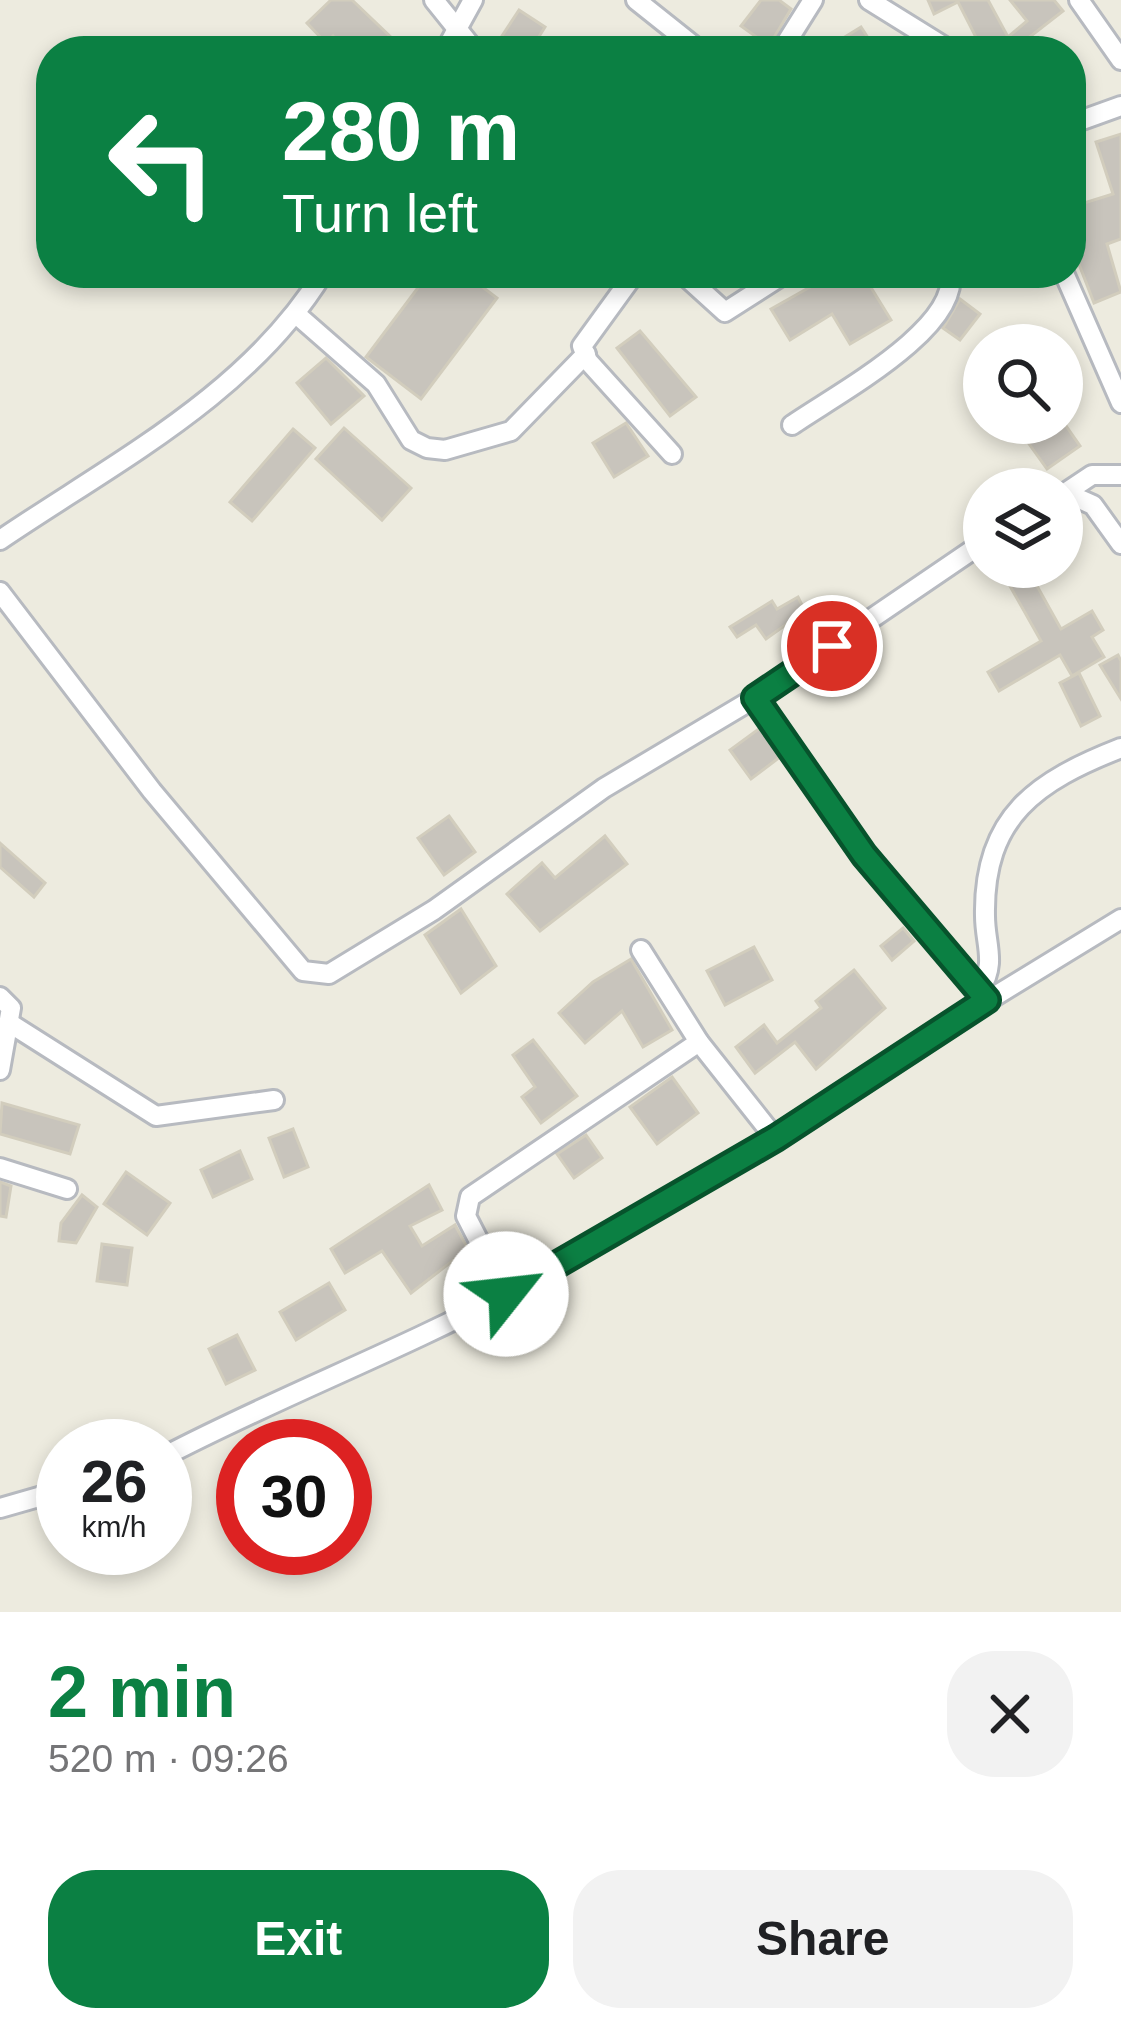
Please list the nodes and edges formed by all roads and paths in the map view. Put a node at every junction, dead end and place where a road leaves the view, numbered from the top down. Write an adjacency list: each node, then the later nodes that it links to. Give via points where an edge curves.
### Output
1 (434, 0): 7 (street)
2 (473, 0): 7 (street)
3 (636, 0): 10 (street)
4 (813, 0): 11 (street)
5 (869, 0): 12 (street)
6 (1079, 0): 13 (street)
7 (458, 26): 8 (street); 9 (street)
8 (453, 36)
9 (465, 36)
10 (681, 36)
11 (790, 36)
12 (927, 36)
13 (1121, 60)
14 (1121, 106): 15 (street)
15 (1086, 119)
16 (313, 288): 22 (street)
17 (624, 288): 23 (street, via 582,346)
18 (699, 288): 19 (street, via 725,312)
19 (763, 288)
20 (952, 288): 25 (street, via 930,328)
21 (1071, 288): 24 (street)
22 (296, 314): 23 (street, via 376,384 411,440 427,448 511,431); 30 (street, via 209,399)
23 (586, 354): 26 (street)
24 (1121, 403)
25 (792, 425)
26 (672, 454)
27 (1121, 474): 28 (street)
28 (1083, 482)
29 (1083, 502): 31 (street)
30 (0, 540)
31 (1121, 544)
32 (963, 556): 34 (street)
33 (0, 592): 34 (street, via 152,791 303,971 315,975 434,910 604,788)
34 (755, 698): 38 (street, via 864,855)
35 (1121, 748): 38 (street, via 1040,785 997,841 989,862)
36 (1121, 919): 38 (street)
37 (640, 950): 41 (street)
38 (984, 995): 44 (street)
39 (0, 998): 40 (street, via 11,1008)
40 (11, 1024): 42 (street); 43 (street, via 165,1119)
41 (699, 1042): 44 (street); 47 (street, via 470,1197 466,1216)
42 (0, 1070)
43 (274, 1100)
44 (776, 1138): 47 (street)
45 (0, 1168): 46 (street)
46 (68, 1189)
47 (506, 1294): 48 (street)
48 (192, 1442)
49 (36, 1498): 50 (street)
50 (0, 1508)

